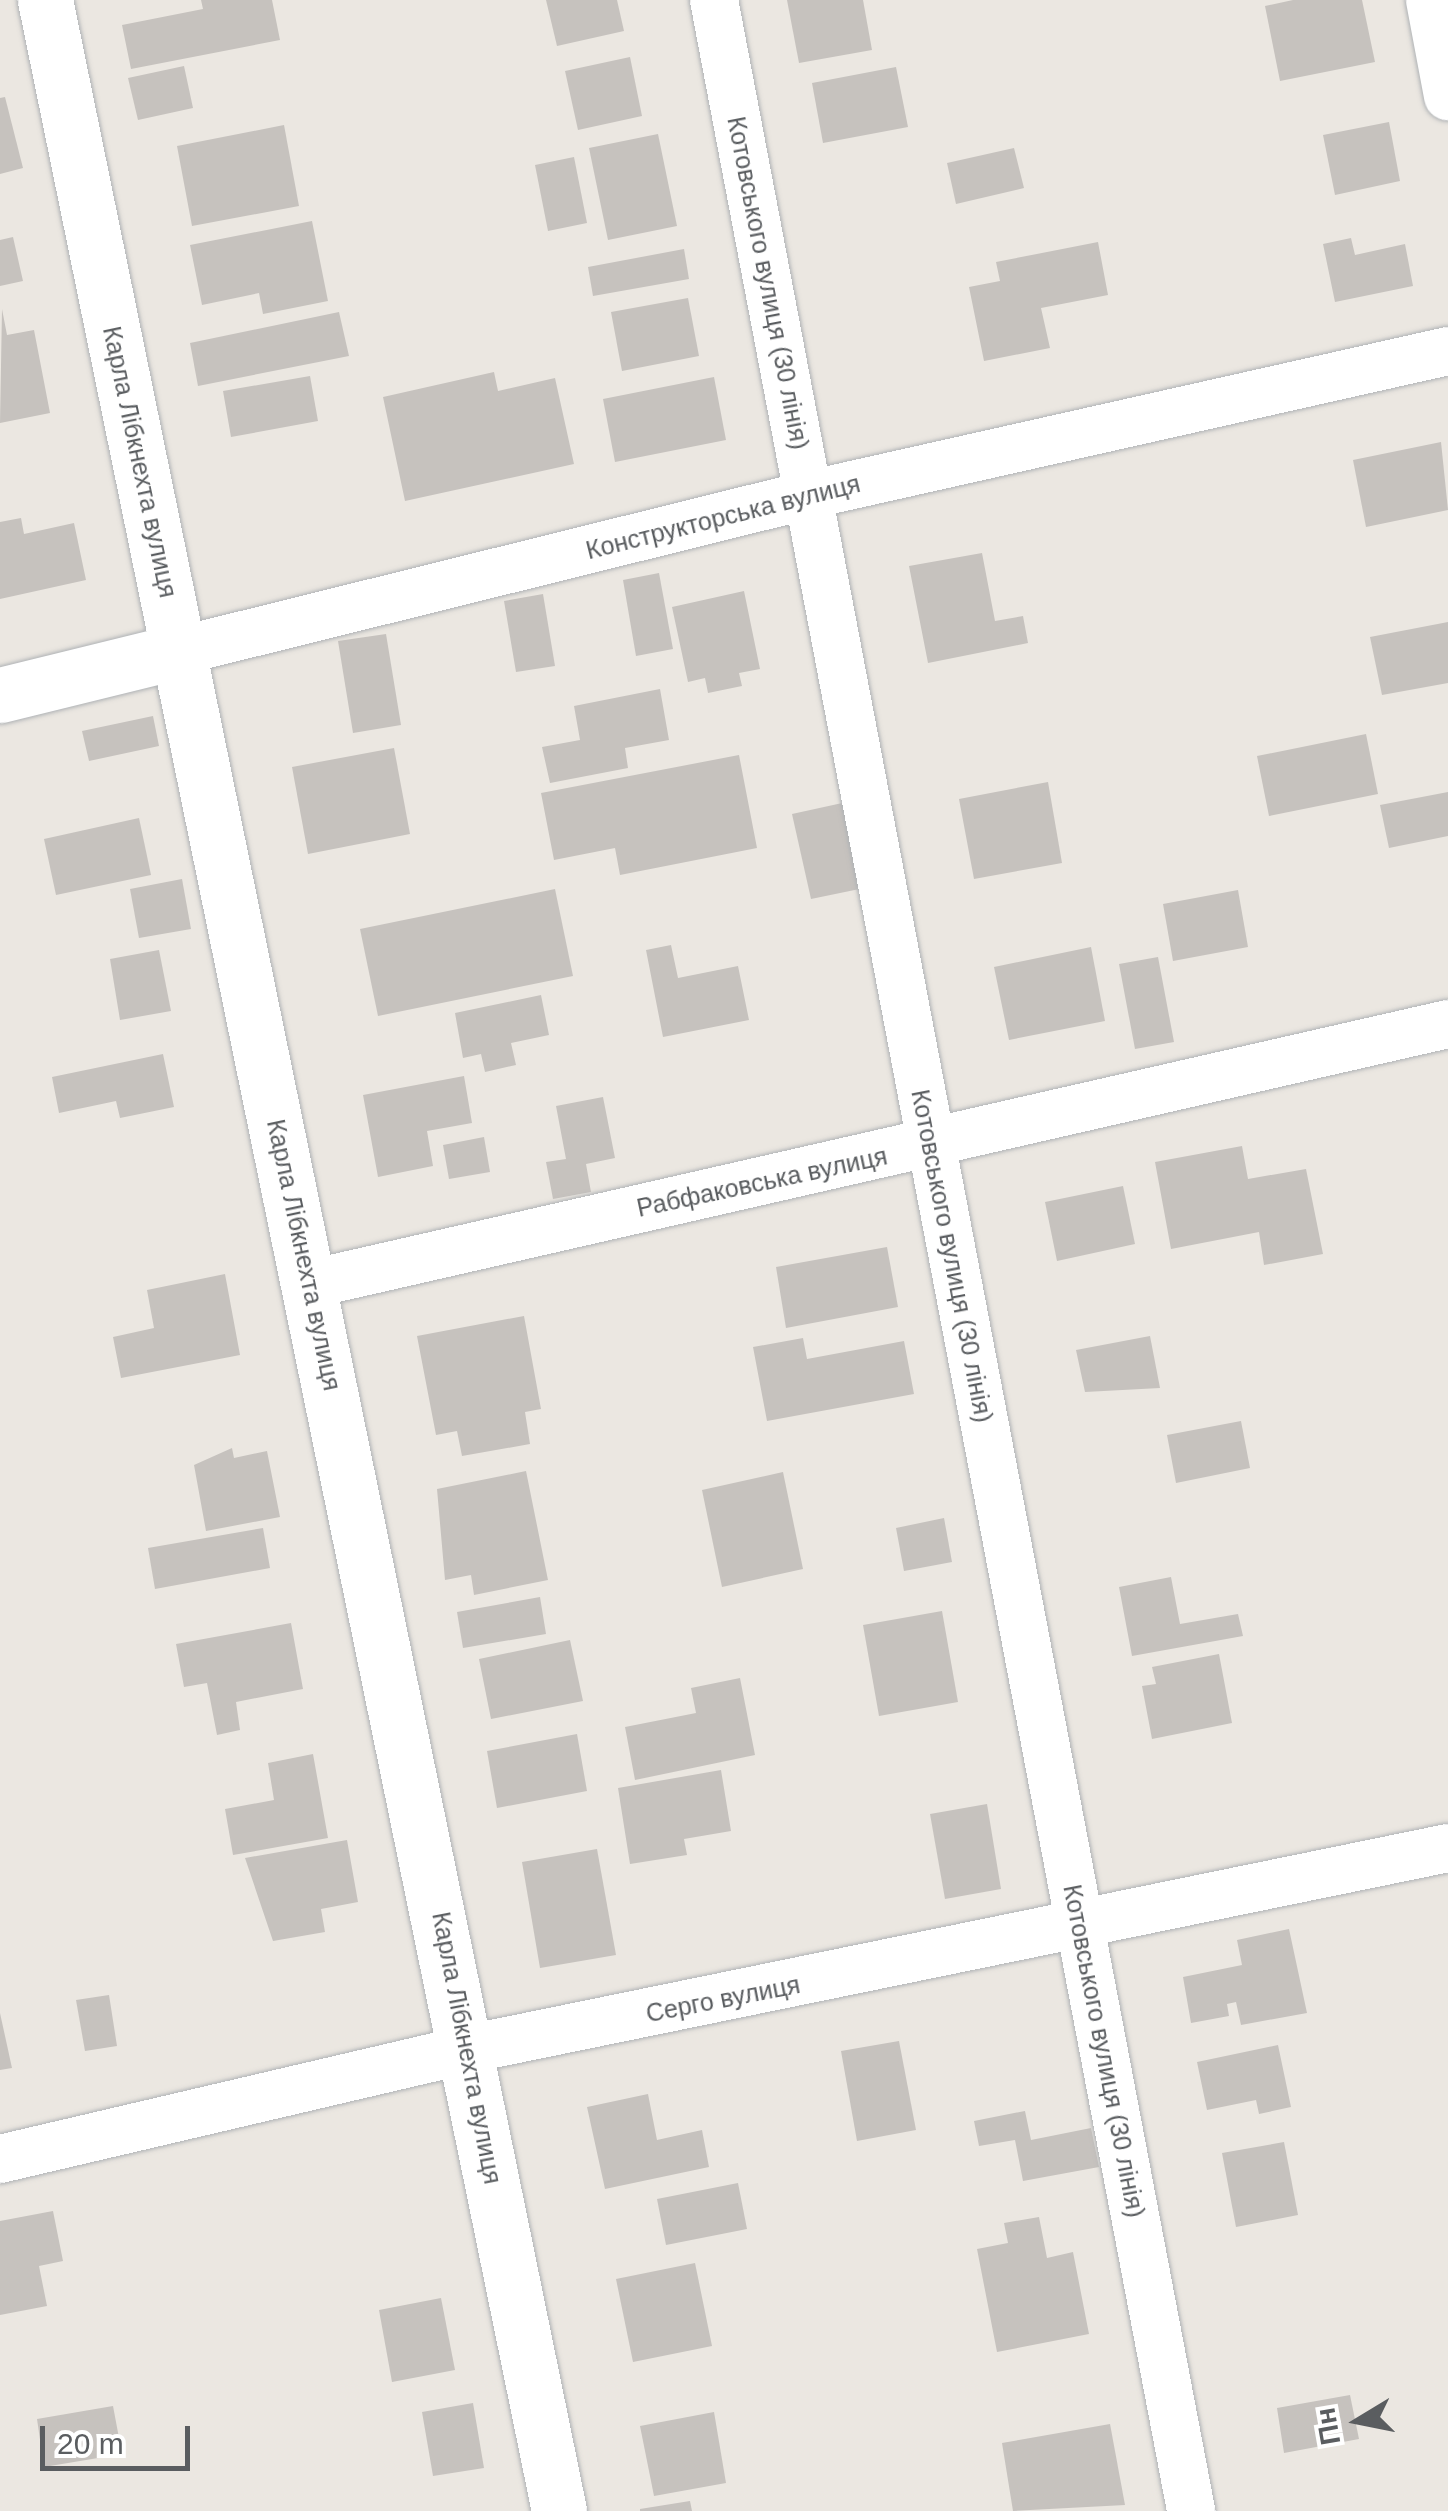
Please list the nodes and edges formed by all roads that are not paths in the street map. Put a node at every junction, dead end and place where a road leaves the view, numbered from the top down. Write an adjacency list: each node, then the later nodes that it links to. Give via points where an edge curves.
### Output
1 (45, 0): 7 (street, Карла Лібкнехта вулиця)
2 (714, 0): 6 (street, Котовського вулиця (30 лiнiя))
3 (1430, 0): 4 (street)
4 (1448, 96)
5 (1448, 351): 6 (street, Конструкторська вулиця)
6 (808, 495): 7 (street, Конструкторська вулиця); 10 (street, Котовського вулиця (30 лiнiя))
7 (179, 651): 8 (street, Конструкторська вулиця); 11 (street, Карла Лібкнехта вулиця)
8 (0, 695)
9 (1448, 1024): 10 (street, Рабфаковська вулиця)
10 (932, 1146): 11 (street, Рабфаковська вулиця); 13 (street, Котовського вулиця (30 лiнiя))
11 (310, 1284): 14 (street, Карла Лібкнехта вулиця)
12 (1448, 1848): 13 (street, Серго вулиця)
13 (1080, 1928): 14 (street, Серго вулиця); 17 (street, Котовського вулиця (30 лiнiя))
14 (468, 2049): 15 (street, Серго вулиця); 16 (street, Карла Лібкнехта вулиця)
15 (0, 2159)
16 (558, 2511)
17 (1191, 2511)

